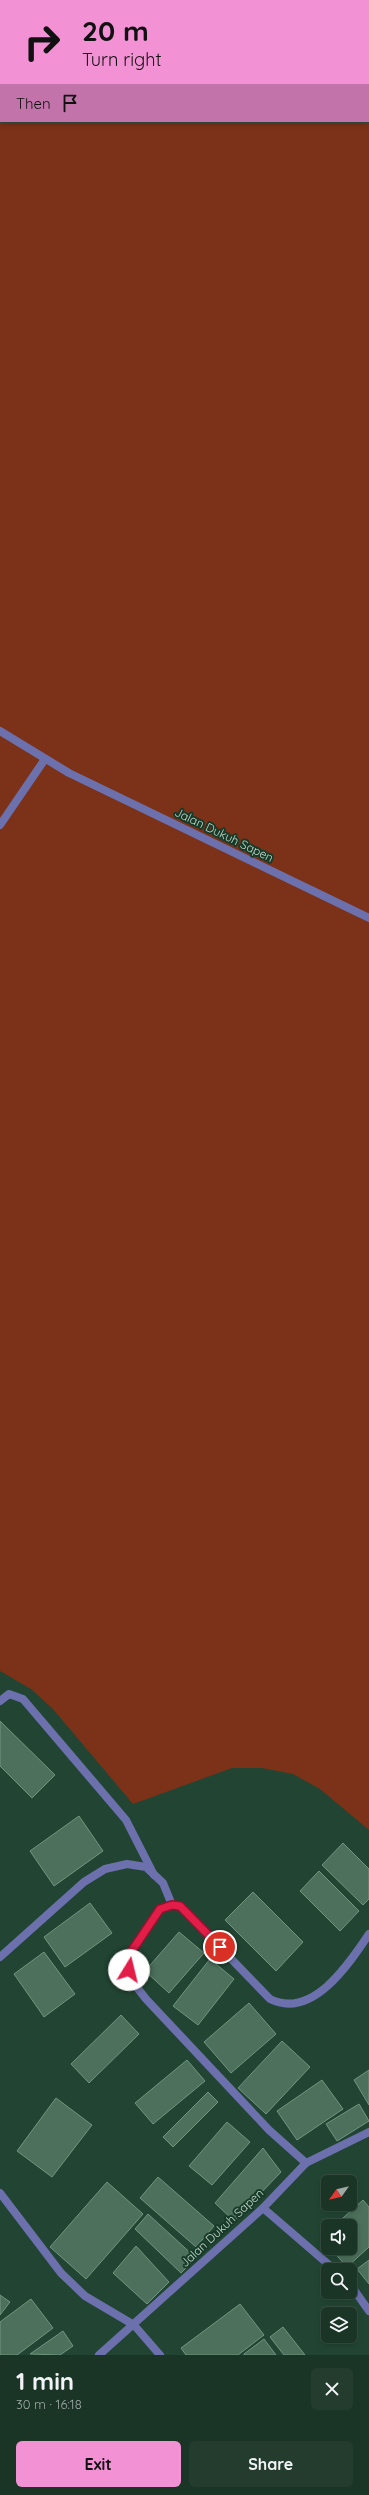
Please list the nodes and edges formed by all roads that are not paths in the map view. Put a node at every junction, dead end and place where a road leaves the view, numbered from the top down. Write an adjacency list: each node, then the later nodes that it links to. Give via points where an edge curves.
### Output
1 (0, 731): 2 (street, Jalan Dukuh Sapen)
2 (45, 759): 3 (street); 4 (street, Jalan Dukuh Sapen, via 68,773)
3 (0, 825)
4 (369, 918)
5 (0, 1701): 6 (street, via 8,1694 23,1699 126,1820)
6 (154, 1875): 7 (street, via 163,1883); 9 (street, via 146,1867 127,1864 105,1869 84,1882)
7 (172, 1905): 8 (street, via 180,1906 270,1999 282,2005 293,2005 311,1998 345,1970); 11 (street, via 160,1909 129,1955 129,1970 135,1985 203,2062 269,2130)
8 (369, 1934)
9 (0, 1956)
10 (369, 2132): 11 (street, Jalan Dukuh Sapen)
11 (306, 2163): 13 (street, Jalan Dukuh Sapen)
12 (0, 2193): 17 (street, via 62,2273 85,2296)
13 (263, 2208): 14 (street); 17 (street, Jalan Dukuh Sapen)
14 (327, 2263)
15 (357, 2294): 16 (street)
16 (369, 2311)
17 (134, 2325): 18 (street, Jalan Dukuh Sapen); 19 (street)
18 (99, 2355)
19 (160, 2355)

